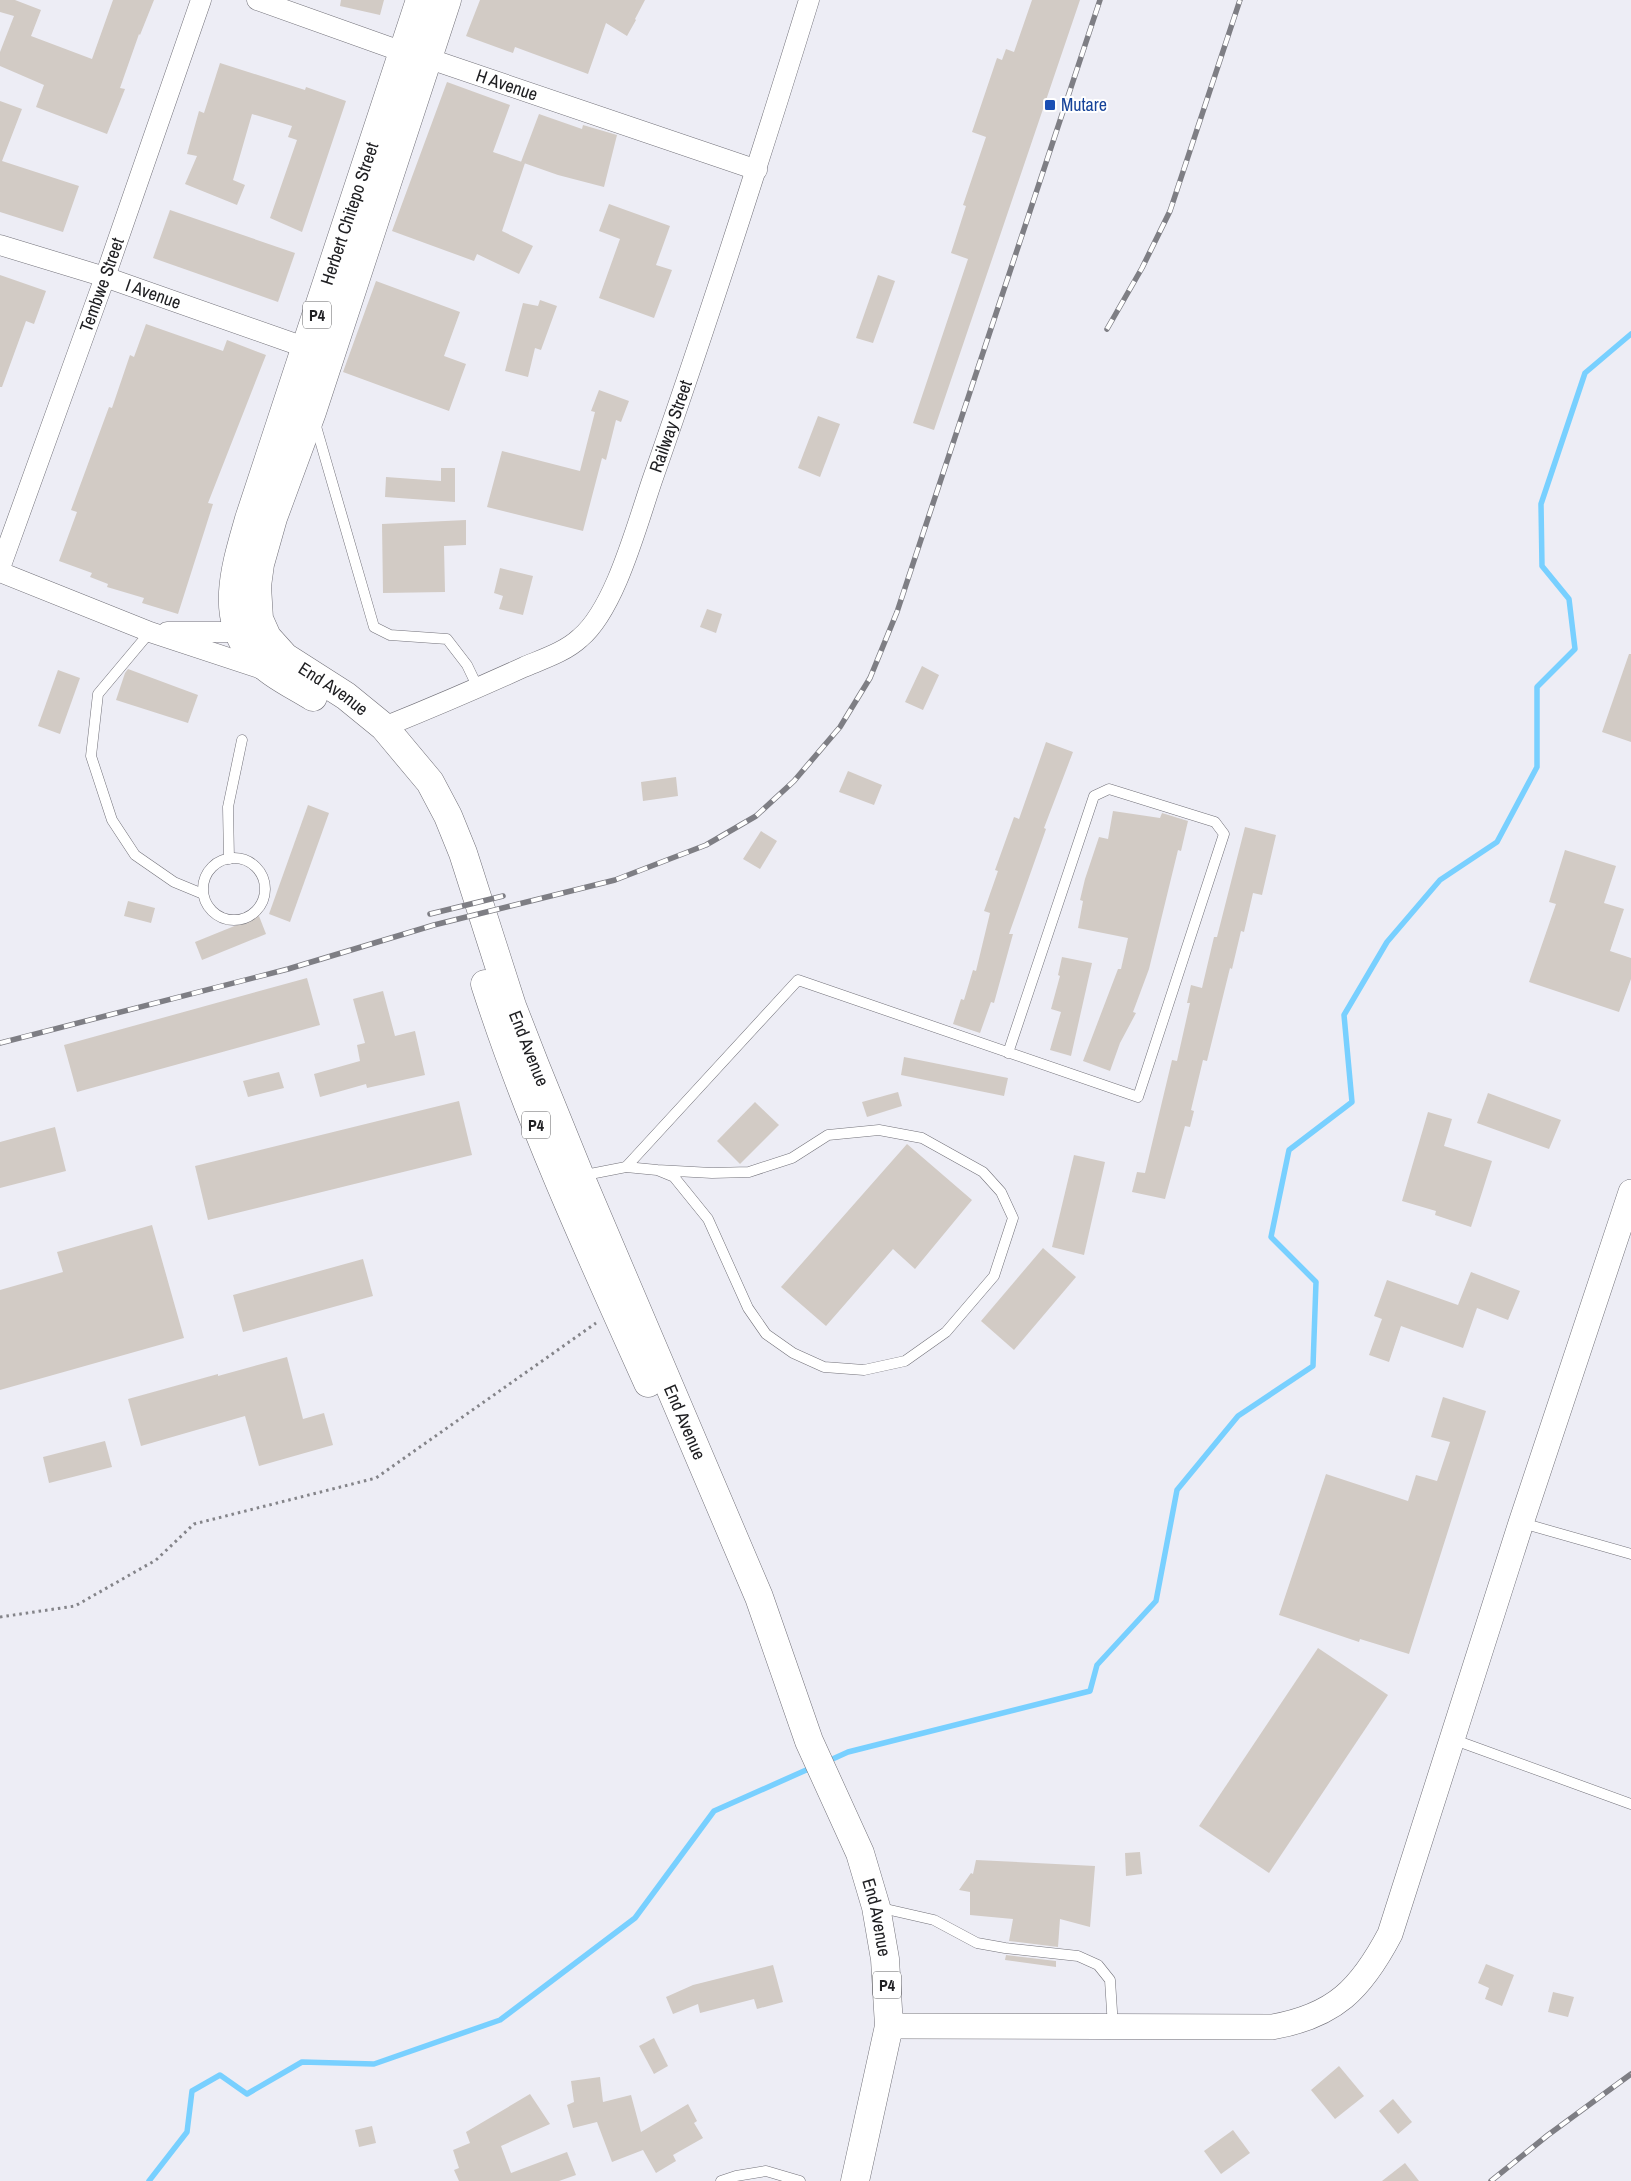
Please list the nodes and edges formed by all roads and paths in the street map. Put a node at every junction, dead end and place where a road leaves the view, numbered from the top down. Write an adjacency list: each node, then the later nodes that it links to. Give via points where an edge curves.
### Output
1 (201, 0): 9 (street, Tembwe Street)
2 (257, 0): 6 (street, H Avenue)
3 (420, 0): 6 (highway, Herbert Chitepo Street / P4)
4 (447, 0): 6 (highway, Herbert Chitepo Street / P4)
5 (809, 0): 7 (street, Railway Street)
6 (415, 55): 7 (street, H Avenue); 10 (highway, Herbert Chitepo Street / P4); 11 (highway, Herbert Chitepo Street / P4)
7 (757, 170): 17 (street, Railway Street, via 612,593 593,625 580,639)
8 (0, 245): 9 (street, I Avenue)
9 (104, 277): 10 (street, I Avenue); 12 (street, Tembwe Street)
10 (306, 348): 14 (highway, Herbert Chitepo Street / P4, via 237,563 232,596)
11 (312, 412): 14 (highway, Herbert Chitepo Street / P4, via 273,518); 17 (lane, via 374,627 390,635 447,638 467,665)
12 (0, 568)
13 (0, 572): 15 (street, End Avenue)
14 (248, 626): 15 (street, End Avenue); 16 (highway, End Avenue / P4, via 251,653); 18 (highway, End Avenue / P4, via 267,637 285,657 346,696)
15 (150, 632): 16 (street, End Avenue); 21 (lane, via 98,694 91,756 112,820 135,855 174,882)
16 (273, 673): 27 (highway, End Avenue / P4, via 345,717 388,755 412,786 429,817 445,854 505,1046)
17 (478, 688): 18 (street, Railway Street)
18 (384, 727): 25 (highway, End Avenue / P4, via 430,782 448,816 512,1006)
19 (242, 740): 20 (lane, via 228,807)
20 (229, 859): 21 (lane, via 206,875); 21 (lane, via 249,862 260,873 265,888 259,907 242,919 222,918 206,904)
21 (203, 894)
22 (1008, 1053): 22 (lane, via 1138,1097 1224,834 1215,822 1109,789 1094,796); 23 (lane, via 798,980)
23 (626, 1167): 24 (lane); 25 (lane)
24 (657, 1170): 24 (lane, via 674,1177 708,1219 748,1308 766,1334 793,1353 824,1367 864,1370 905,1361 946,1332 994,1276 1013,1218 1001,1192 983,1172 922,1138 878,1130 828,1135 792,1158 749,1172)
25 (580, 1176): 31 (highway, End Avenue / P4, via 759,1597)
26 (1631, 1192): 28 (street)
27 (615, 1310): 30 (path, via 376,1478 194,1524 156,1560 75,1606); 31 (highway, End Avenue / P4, via 758,1631)
28 (1520, 1523): 29 (lane); 32 (street)
29 (1631, 1554)
30 (0, 1617)
31 (782, 1668): 34 (highway, End Avenue / P4, via 809,1741 860,1853)
32 (1451, 1739): 33 (lane); 36 (street, via 1390,1934 1361,1981 1343,1998 1296,2023 1272,2027)
33 (1631, 1804)
34 (876, 1907): 35 (highway, End Avenue / P4, via 885,1959); 36 (lane, via 934,1920 978,1943 1078,1956 1098,1965 1110,1980)
35 (889, 2026): 36 (street); 40 (highway, End Avenue / P4)
36 (1113, 2027)
37 (765, 2176): 38 (lane, via 736,2176); 39 (lane)
38 (721, 2181)
39 (800, 2181)
40 (856, 2181)

